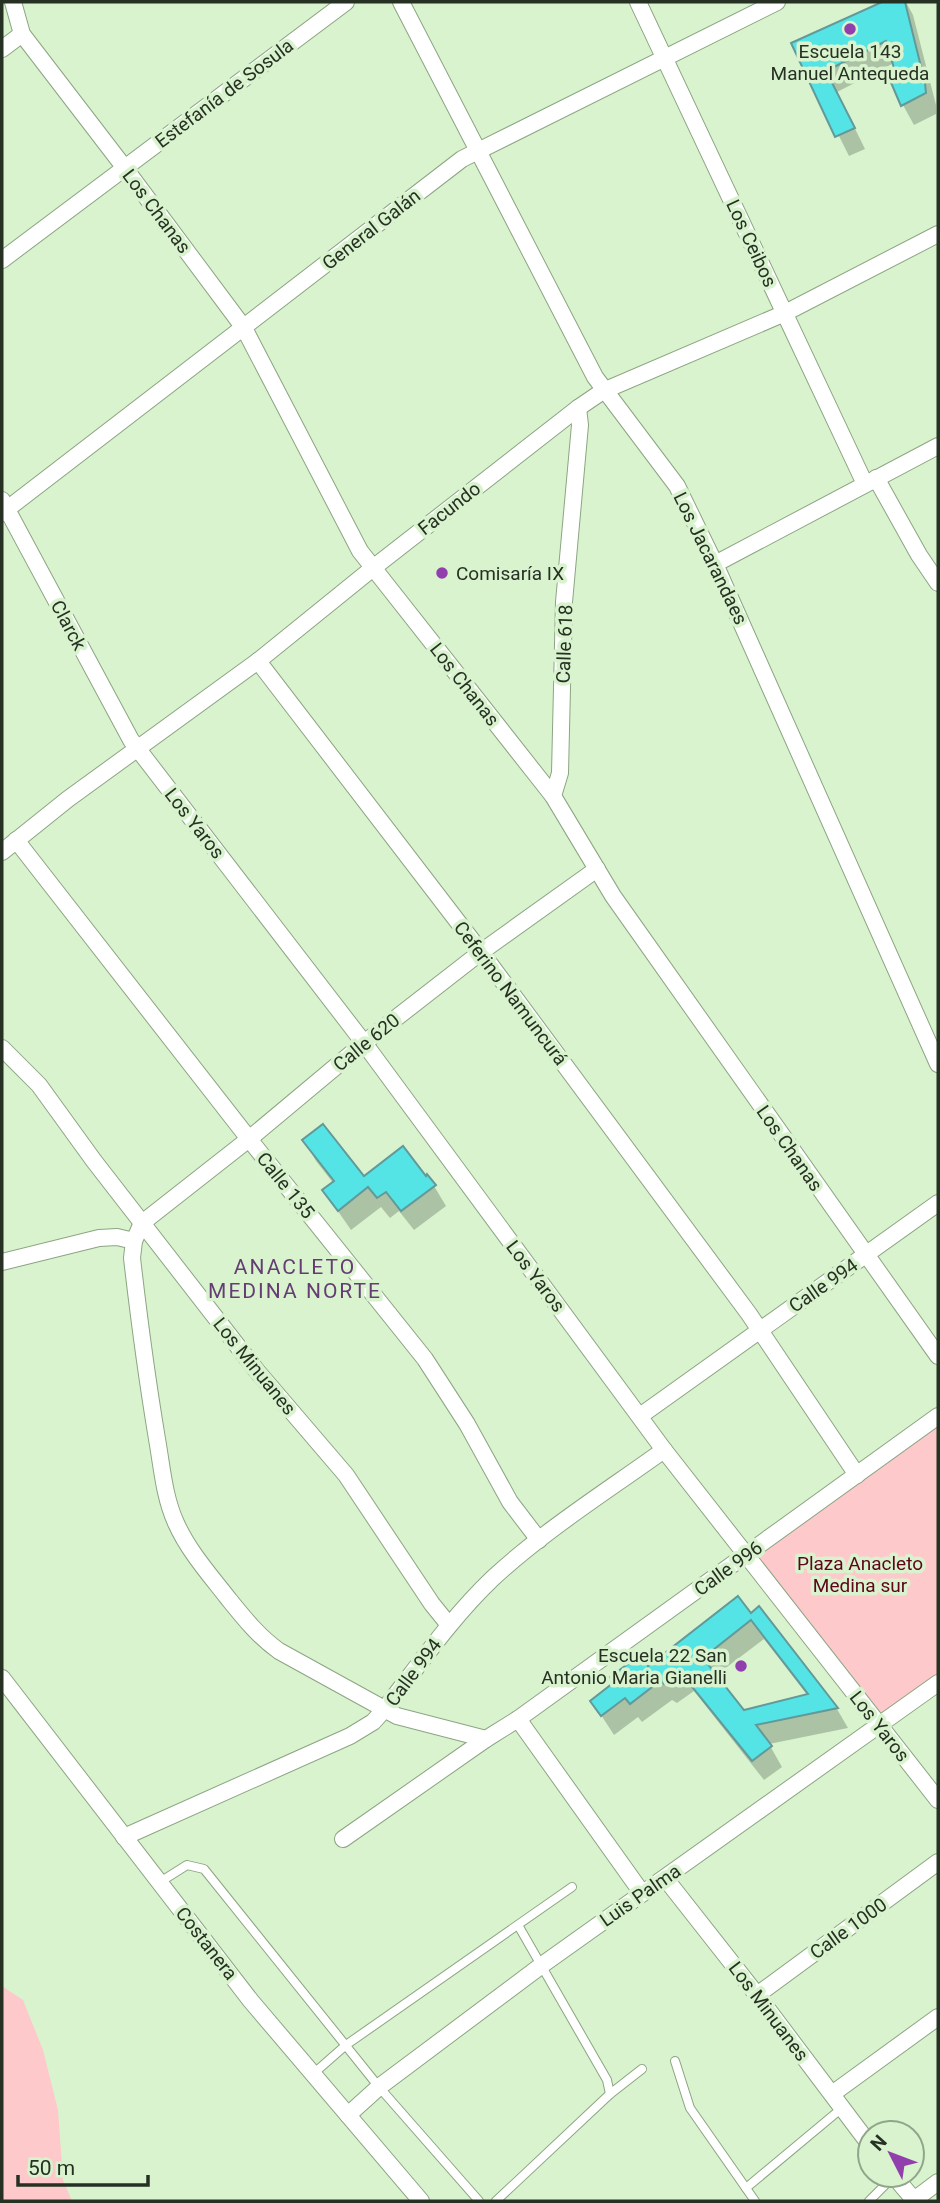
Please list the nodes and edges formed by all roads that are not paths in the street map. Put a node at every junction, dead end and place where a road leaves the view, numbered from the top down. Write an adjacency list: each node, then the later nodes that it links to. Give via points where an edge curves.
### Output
1 (13, 2): 6 (street, Los Chanas)
2 (346, 2): 10 (street, Estefanía de Sosula)
3 (401, 2): 9 (street, Los Jacarandaes)
4 (638, 2): 8 (street, Los Ceibos)
5 (777, 2): 8 (street, General Galán)
6 (22, 34): 7 (street); 10 (street, Los Chanas)
7 (2, 49)
8 (664, 58): 9 (street, General Galán); 13 (street, Los Ceibos)
9 (479, 151): 14 (street, General Galán, via 449,169); 15 (street, Los Jacarandaes)
10 (124, 167): 12 (street, Estefanía de Sosula); 14 (street, Los Chanas)
11 (938, 234): 13 (street, Facundo)
12 (2, 260)
13 (785, 313): 15 (street, Facundo); 18 (street, Los Ceibos)
14 (244, 328): 19 (street, General Galán); 21 (street, Los Chanas, via 352,539)
15 (603, 391): 16 (street, Facundo); 20 (street, Los Jacarandaes, via 677,486)
16 (578, 408): 21 (street, Facundo); 25 (street, Calle 618, via 564,602 560,773)
17 (938, 446): 18 (street)
18 (871, 481): 20 (street); 22 (street, Los Ceibos)
19 (4, 507): 24 (street, Clarck)
20 (715, 564): 32 (street, Los Jacarandaes)
21 (373, 568): 23 (street, Facundo); 25 (street, Los Chanas)
22 (938, 583)
23 (258, 661): 24 (street, Facundo); 29 (street, Ceferino Namuncurá)
24 (138, 749): 26 (street, Facundo); 30 (street, Los Yaros)
25 (553, 796): 28 (street, Los Chanas)
26 (16, 840): 27 (street, Facundo); 33 (street, Calle 135)
27 (2, 852)
28 (597, 869): 29 (street, Calle 620); 37 (street, Los Chanas)
29 (481, 952): 30 (street, Calle 620); 39 (street, Ceferino Namuncurá)
30 (364, 1043): 33 (street, Calle 620); 41 (street, Los Yaros)
31 (2, 1048): 35 (street, Los Minuanes, via 39,1085)
32 (938, 1064)
33 (249, 1139): 35 (street, Calle 620); 45 (street, Calle 135, via 425,1359 510,1502)
34 (938, 1203): 37 (street, Calle 994)
35 (142, 1223): 36 (street); 47 (street, Los Minuanes, via 257,1371 346,1475)
36 (134, 1241): 38 (street, via 99,1238); 50 (street, via 132,1258 151,1404 167,1497 184,1539 263,1640)
37 (866, 1255): 39 (street, Calle 994); 40 (street, Los Chanas)
38 (2, 1262)
39 (760, 1329): 41 (street, Calle 994); 44 (street, Ceferino Namuncurá)
40 (938, 1356)
41 (640, 1416): 43 (street, Los Yaros)
42 (938, 1416): 44 (street, Calle 996)
43 (664, 1450): 45 (street, Calle 994); 46 (street, Los Yaros)
44 (857, 1475): 46 (street, Calle 996)
45 (539, 1540): 47 (street, Calle 994, via 494,1577)
46 (746, 1555): 51 (street, Calle 996); 52 (street, Los Yaros)
47 (449, 1625): 50 (street, Calle 994)
48 (2, 1678): 55 (street, Costanera)
49 (938, 1683): 52 (street, Luis Palma)
50 (384, 1710): 53 (street); 55 (street, Calle 994, via 350,1736)
51 (518, 1719): 53 (street, Calle 996); 61 (street)
52 (879, 1725): 54 (street, Los Yaros); 58 (street, Luis Palma)
53 (486, 1739): 56 (street, Calle 996)
54 (938, 1800)
55 (124, 1837): 59 (street, Costanera)
56 (343, 1839)
57 (938, 1862): 64 (street, Calle 1000)
58 (665, 1878): 61 (street, Luis Palma); 64 (street, Los Minuanes)
59 (160, 1882): 66 (lane, via 187,1865 204,1869); 69 (street, Costanera)
60 (572, 1887): 62 (lane)
61 (642, 1894): 63 (street, Luis Palma)
62 (518, 1926): 63 (lane); 66 (lane)
63 (542, 1965): 70 (street, Luis Palma); 71 (lane, via 607,2080)
64 (757, 1995): 72 (street, Los Minuanes)
65 (938, 2017): 72 (street)
66 (346, 2045): 69 (lane); 70 (lane)
67 (675, 2061): 77 (lane, via 690,2108)
68 (642, 2069): 71 (lane)
69 (313, 2074): 74 (street, Costanera)
70 (379, 2087): 74 (street, Luis Palma); 79 (lane)
71 (610, 2094): 80 (lane)
72 (832, 2094): 73 (street, Los Minuanes)
73 (842, 2108): 75 (street, Los Minuanes); 77 (lane)
74 (348, 2115): 78 (street, Costanera)
75 (856, 2126)
76 (938, 2182): 82 (street)
77 (746, 2188): 81 (lane)
78 (421, 2201)
79 (479, 2201)
80 (496, 2201)
81 (755, 2201)
82 (915, 2201)

